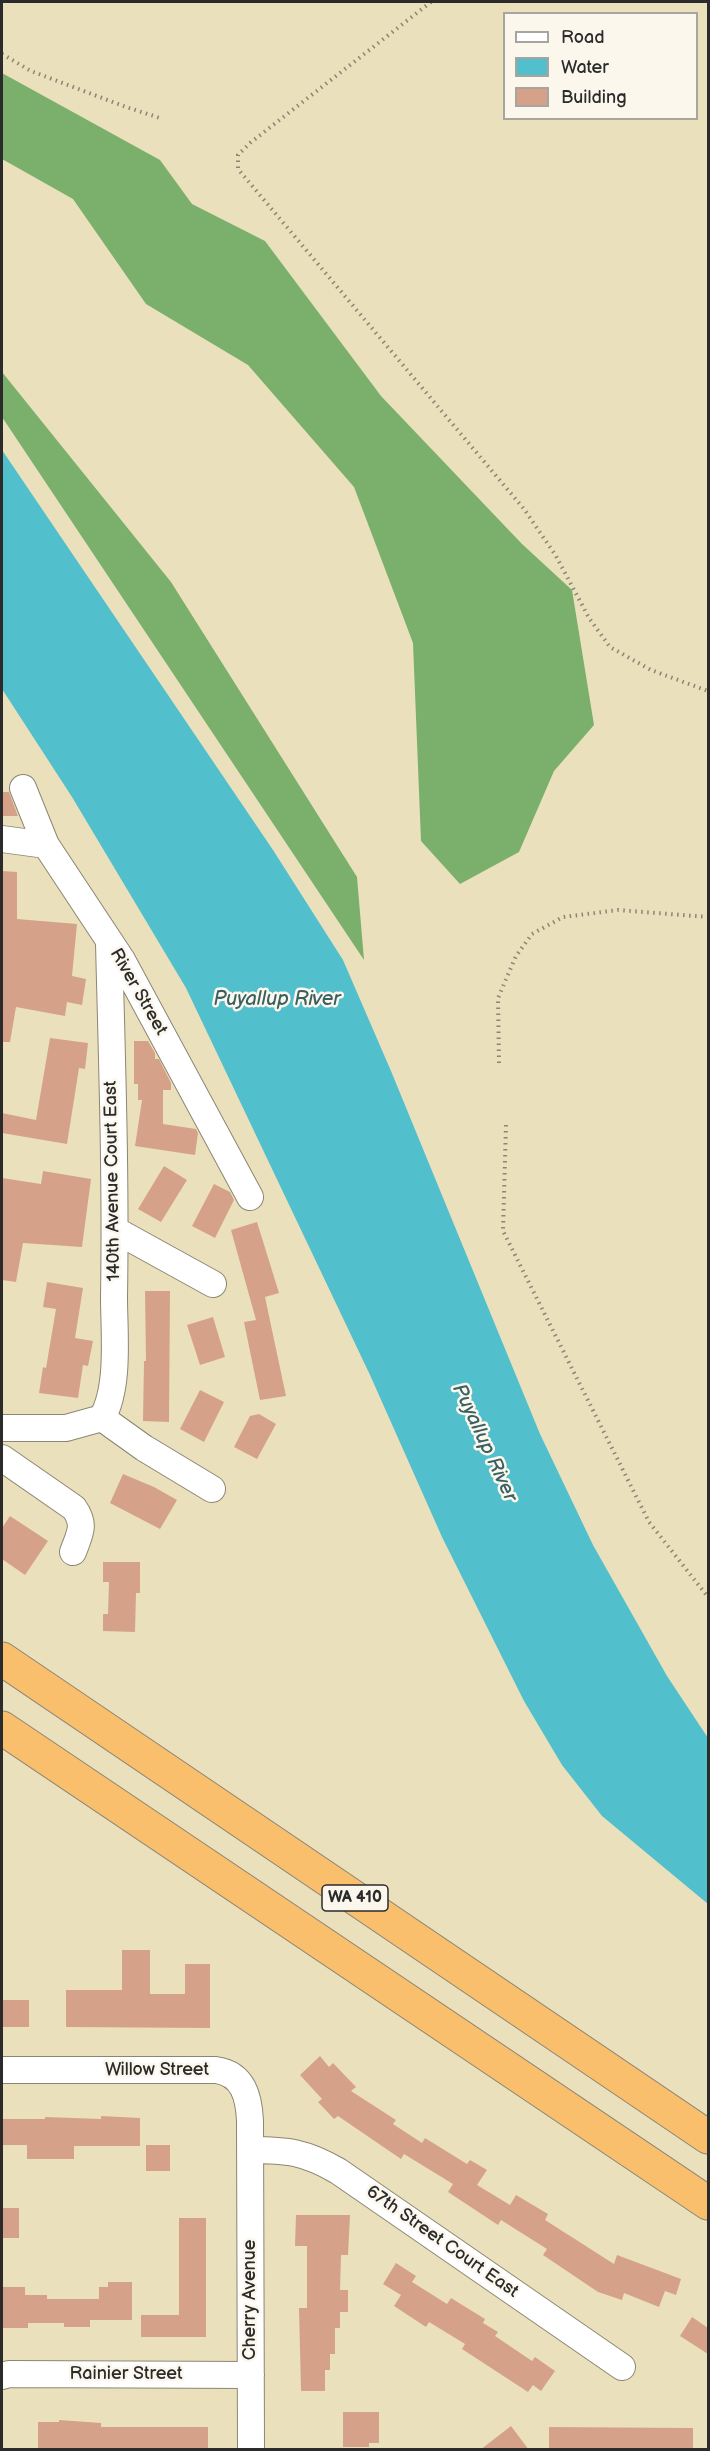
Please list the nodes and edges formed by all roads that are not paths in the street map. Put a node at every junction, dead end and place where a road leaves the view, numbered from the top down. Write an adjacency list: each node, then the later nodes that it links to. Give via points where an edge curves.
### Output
1 (23, 788): 3 (street, River Street)
2 (2, 839): 3 (street)
3 (46, 844): 4 (street, River Street)
4 (110, 943): 5 (street, River Street); 6 (street, 140th Avenue Court East)
5 (250, 1197)
6 (115, 1230): 7 (street); 8 (street, 140th Avenue Court East, via 114,1360 109,1407)
7 (213, 1284)
8 (102, 1418): 9 (street, via 66,1428); 11 (street)
9 (2, 1428)
10 (2, 1458): 12 (street, via 74,1508 82,1519)
11 (212, 1489)
12 (73, 1552)
13 (2, 1659): 16 (highway, WA 410)
14 (2, 1728): 18 (highway, WA 410)
15 (2, 2070): 17 (street, Willow Street, via 226,2072 240,2082 247,2096)
16 (708, 2137)
17 (250, 2150): 19 (street, 67th Street Court East, via 292,2151 338,2171); 20 (street, Cherry Avenue)
18 (708, 2203)
19 (622, 2367)
20 (251, 2375): 21 (street, Rainier Street); 22 (street, Cherry Avenue)
21 (2, 2376)
22 (251, 2450)

